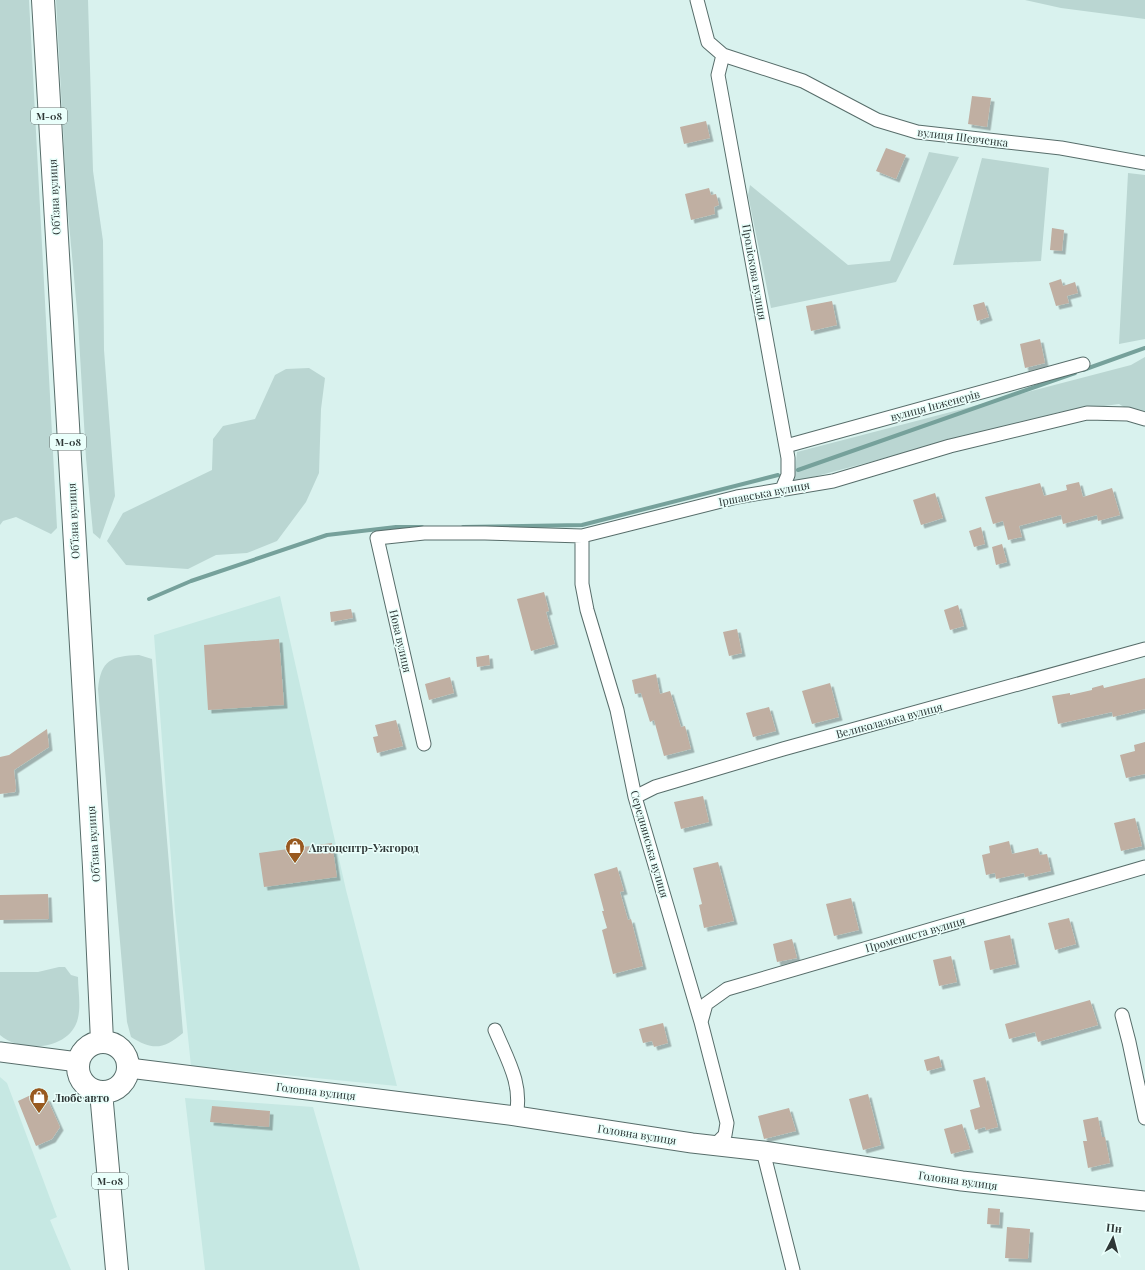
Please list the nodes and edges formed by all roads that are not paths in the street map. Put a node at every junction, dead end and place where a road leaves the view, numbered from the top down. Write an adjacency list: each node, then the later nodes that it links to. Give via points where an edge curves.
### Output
1 (43, 0): 18 (highway, Обʼїзна вулиця / М-08)
2 (697, 0): 3 (street, via 708,42)
3 (723, 55): 4 (street, вулиця Шевченка, via 803,81 877,120 917,132 1060,148); 7 (street, Проліскова вулиця, via 718,75)
4 (1145, 163)
5 (1084, 364): 7 (street, вулиця Інженерів)
6 (1145, 419): 8 (street, Іршавська вулиця, via 1128,414 1086,413 950,446 833,481)
7 (786, 446): 8 (street, Проліскова вулиця, via 788,475)
8 (782, 488): 9 (street, Іршавська вулиця)
9 (582, 536): 10 (street, Іршавська вулиця, via 424,533); 13 (street, Середнянська вулиця, via 582,584 587,610 617,710)
10 (378, 538): 12 (street, Нова вулиця)
11 (1145, 649): 13 (street, Великолазька вулиця, via 655,786)
12 (424, 744)
13 (635, 797): 16 (street, Середнянська вулиця)
14 (1145, 867): 16 (street, Промениста вулиця, via 727,989 706,1004)
15 (1122, 1015): 24 (street)
16 (701, 1022): 25 (street, Середнянська вулиця, via 727,1123 725,1135)
17 (495, 1030): 23 (street, via 516,1079 519,1104)
18 (102, 1041): 20 (highway, via 87,1048); 21 (highway, via 118,1046 126,1056)
19 (0, 1052): 20 (street)
20 (78, 1062): 22 (highway, via 79,1074 86,1085)
21 (129, 1068): 22 (highway, via 127,1076 117,1088); 23 (street, Головна вулиця)
22 (101, 1092): 28 (highway, М-08)
23 (516, 1116): 25 (street, Головна вулиця)
24 (1145, 1118)
25 (715, 1145): 26 (street, Головна вулиця)
26 (763, 1151): 27 (street, Головна вулиця, via 962,1182); 29 (street)
27 (1145, 1201)
28 (117, 1270)
29 (793, 1270)

